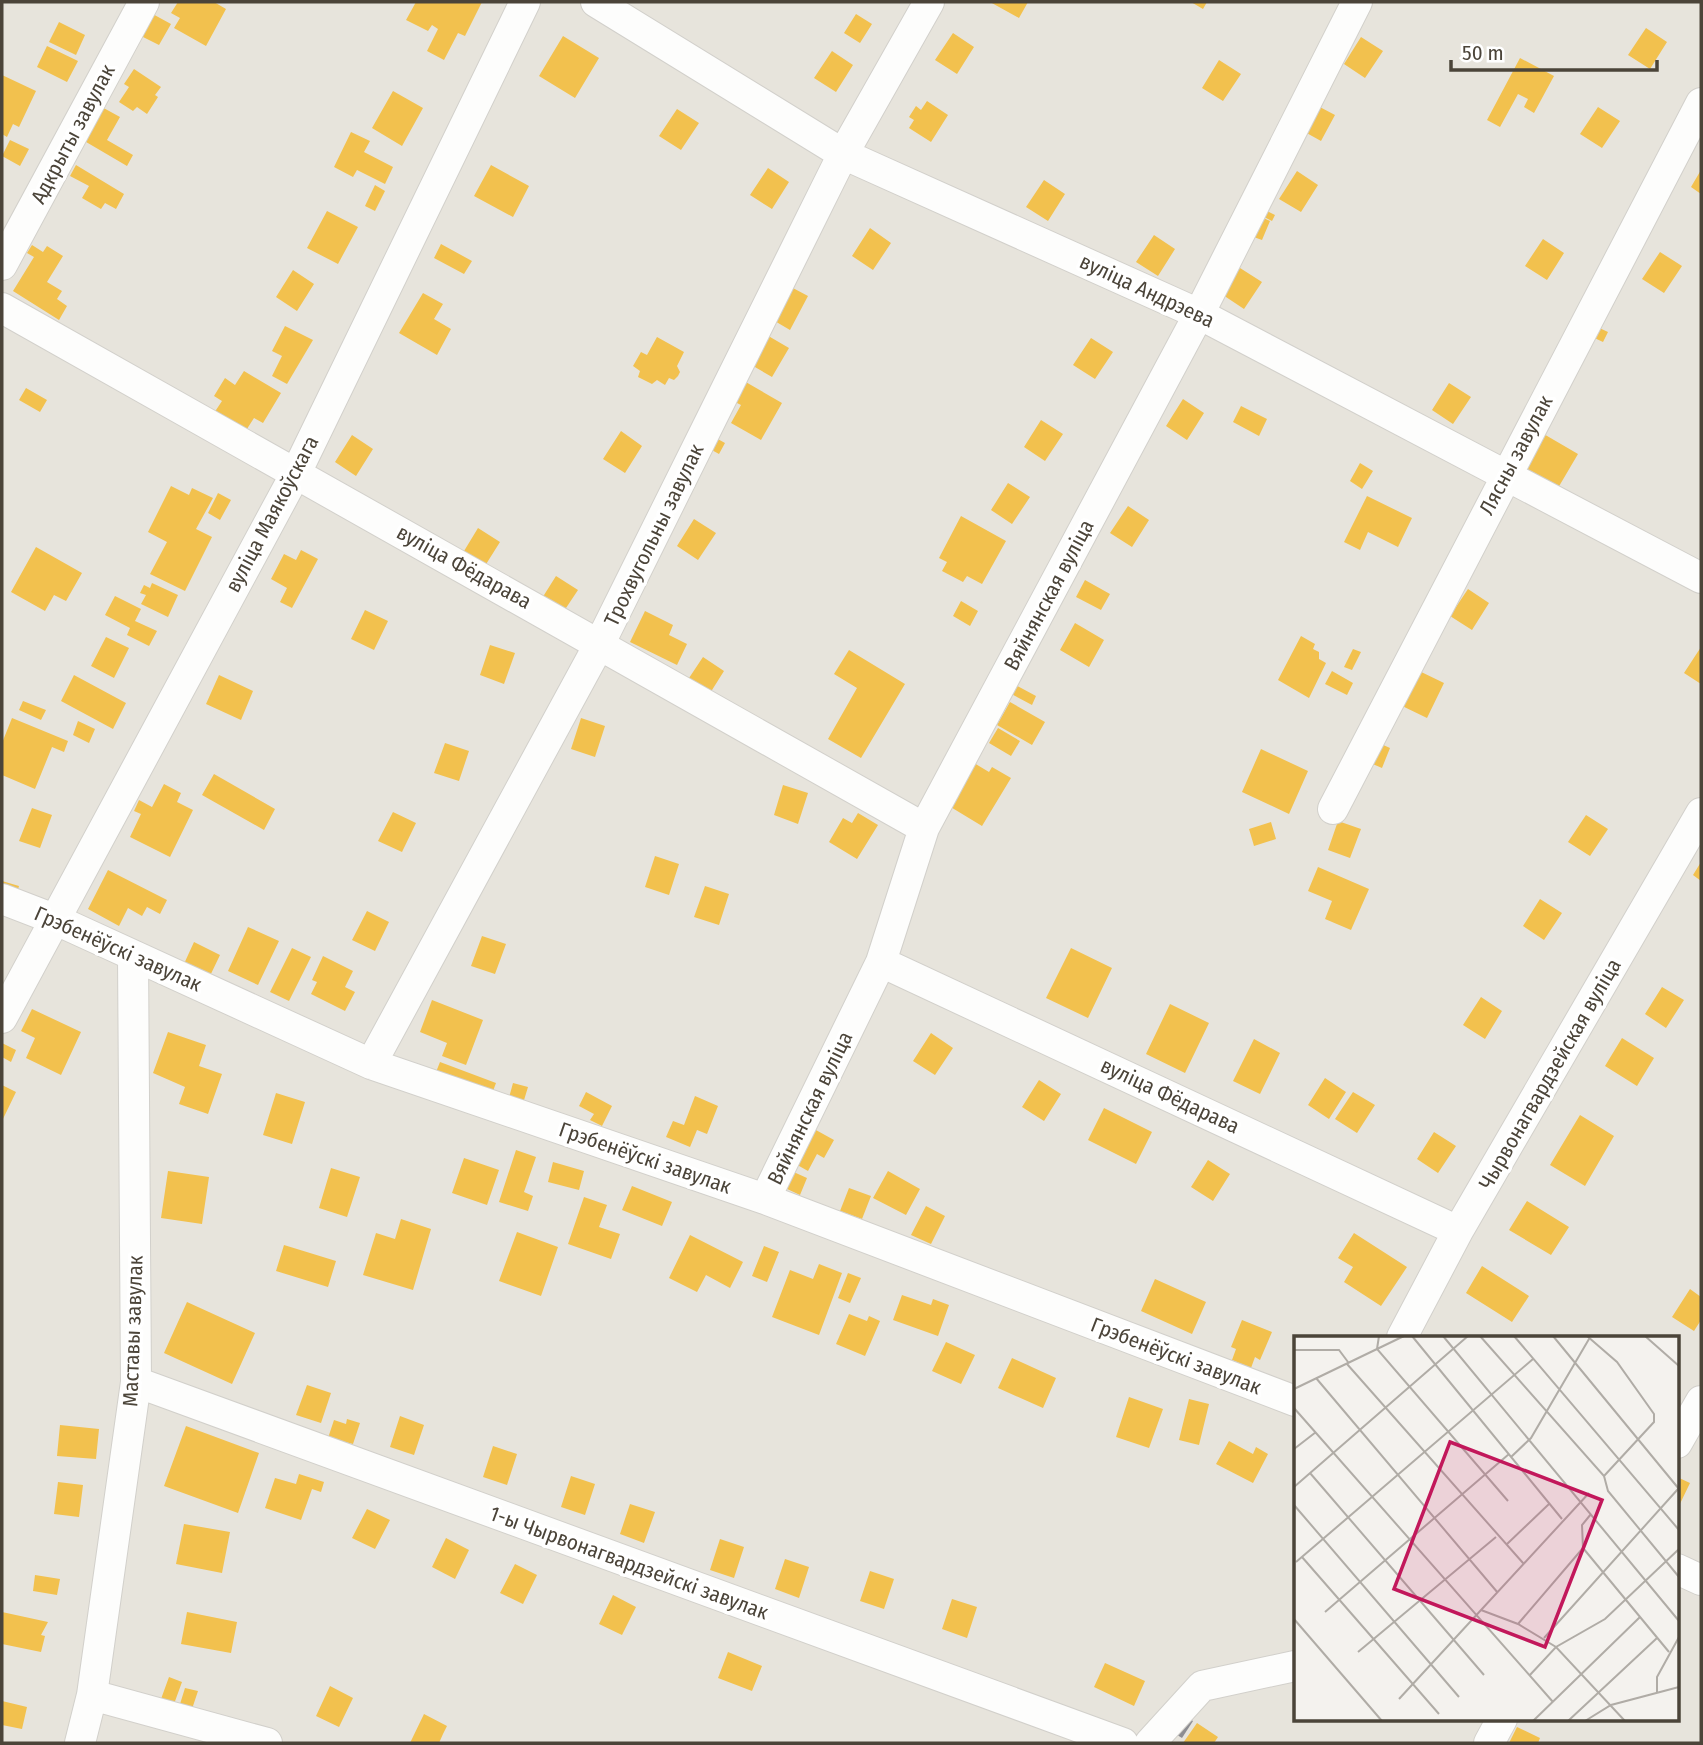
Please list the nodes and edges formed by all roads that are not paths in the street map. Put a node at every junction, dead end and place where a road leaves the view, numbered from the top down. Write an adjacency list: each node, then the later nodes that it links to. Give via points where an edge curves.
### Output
1 (144, 2): 8 (street, Адкрыты завулак)
2 (525, 2): 11 (street, вуліца Маякоўскага)
3 (596, 2): 7 (street, вуліца Андрэева)
4 (929, 2): 7 (street, Трохвугольны завулак)
5 (1357, 2): 10 (street, Вяйнянская вуліца)
6 (1701, 103): 12 (street, Лясны завулак)
7 (843, 154): 10 (street, вуліца Андрэева); 14 (street, Трохвугольны завулак)
8 (2, 265)
9 (2, 308): 11 (street, вуліца Фёдарава)
10 (1199, 314): 12 (street, вуліца Андрэева); 17 (street, Вяйнянская вуліца)
11 (296, 473): 14 (street, вуліца Фёдарава); 19 (street, вуліца Маякоўскага)
12 (1506, 475): 13 (street, вуліца Андрэева); 15 (street, Лясны завулак)
13 (1701, 578)
14 (600, 643): 17 (street, вуліца Фёдарава); 23 (street, Трохвугольны завулак)
15 (1332, 808)
16 (1701, 813): 25 (street, Чырвонагвардзейская вуліца)
17 (924, 828): 21 (street, Вяйнянская вуліца)
18 (2, 898): 19 (street, Грэбенёўскі завулак)
19 (54, 919): 20 (street, Грэбенёўскі завулак); 22 (street, вуліца Маякоўскага)
20 (133, 956): 23 (street, Грэбенёўскі завулак); 27 (street, Маставы завулак)
21 (881, 962): 24 (street, Вяйнянская вуліца); 25 (street, вуліца Фёдарава)
22 (2, 1018)
23 (371, 1064): 24 (street, Грэбенёўскі завулак)
24 (765, 1199): 28 (street, Грэбенёўскі завулак)
25 (1458, 1231): 26 (street, Чырвонагвардзейская вуліца)
26 (1403, 1336)
27 (136, 1382): 34 (street, Маставы завулак); 38 (street, 1-ы Чырвонагвардзейскі завулак)
28 (1294, 1401)
29 (1701, 1401): 30 (street)
30 (1678, 1441)
31 (1678, 1569): 32 (street)
32 (1701, 1580)
33 (1294, 1666): 39 (street, via 1202,1686)
34 (92, 1695): 36 (street, Маставы завулак); 37 (street)
35 (1501, 1720): 40 (street)
36 (80, 1743)
37 (267, 1743)
38 (1123, 1743)
39 (1150, 1743)
40 (1489, 1743)

